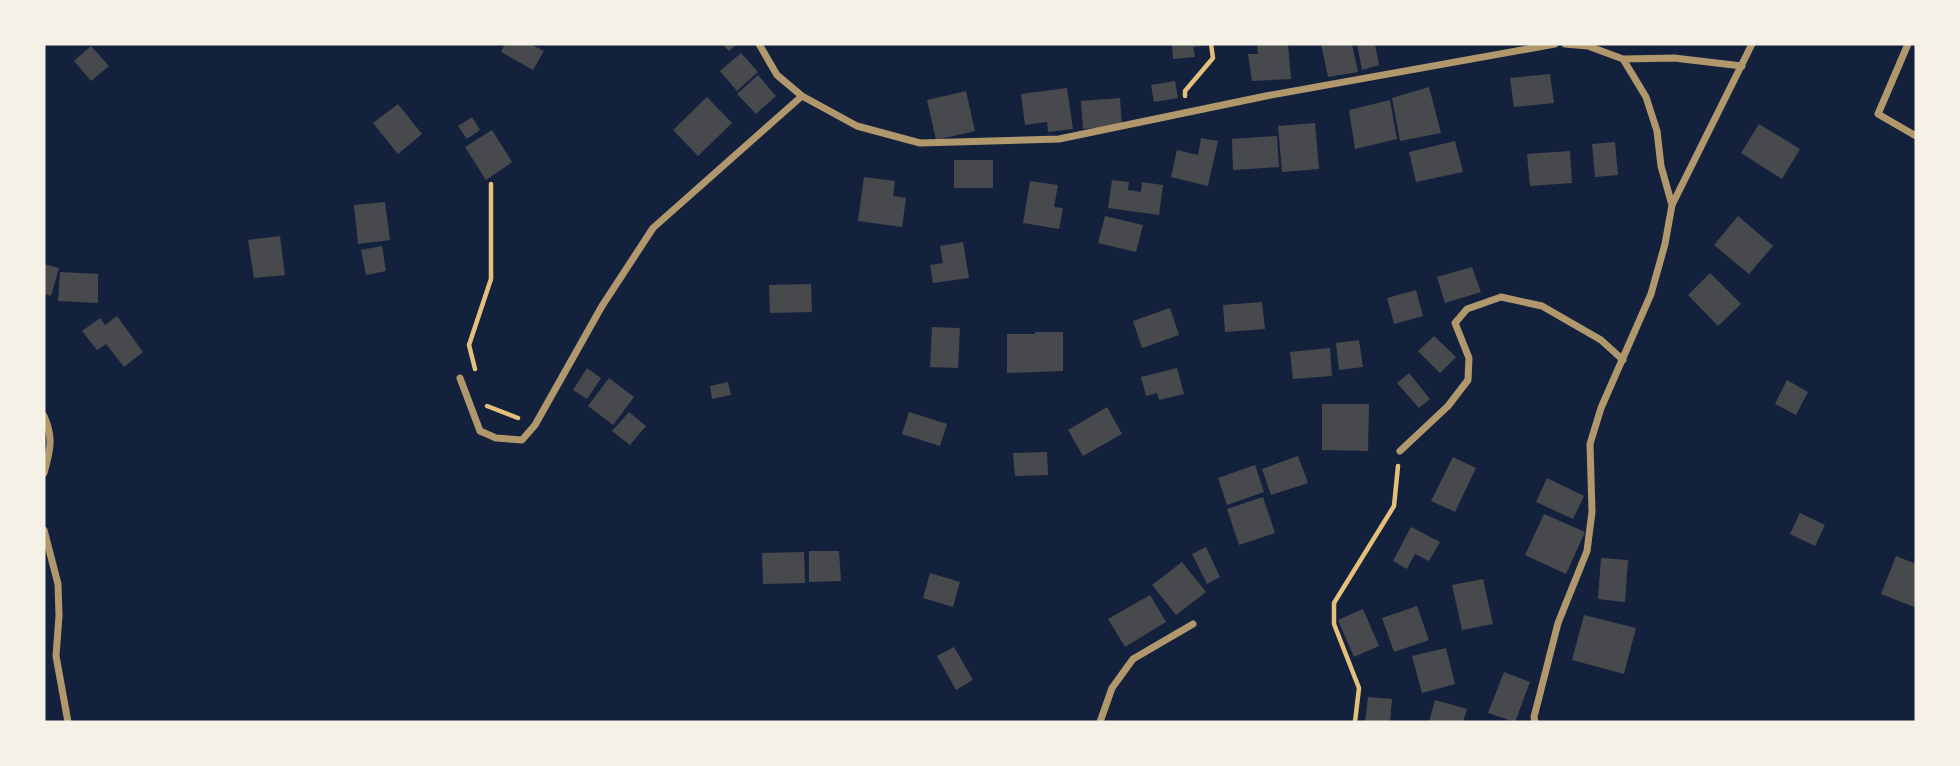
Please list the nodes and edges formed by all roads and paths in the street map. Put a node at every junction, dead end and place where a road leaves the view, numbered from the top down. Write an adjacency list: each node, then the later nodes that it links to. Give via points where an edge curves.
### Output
1 (759, 44): 9 (street, via 777,75)
2 (1211, 44): 10 (path, via 1213,58 1185,90)
3 (1555, 44): 10 (street)
4 (1566, 44): 7 (street, via 1588,46)
5 (1752, 44): 8 (street)
6 (1908, 44): 11 (street, via 1878,114)
7 (1623, 60): 8 (street, via 1674,58); 13 (street, via 1646,97)
8 (1742, 66): 13 (street)
9 (802, 96): 10 (street, via 857,125 920,143 1059,139); 19 (street, via 653,228 602,306)
10 (1187, 114)
11 (1916, 135)
12 (491, 184): 16 (path, via 491,279 469,345)
13 (1672, 205): 14 (street, via 1651,294)
14 (1623, 360): 20 (street, via 1601,340 1542,306 1502,297 1466,309 1455,323 1469,358 1468,380); 27 (street, via 1590,444 1592,512 1587,551 1558,623)
15 (460, 378): 19 (street, via 480,431 522,440)
16 (479, 381)
17 (485, 405): 19 (path)
18 (44, 416): 21 (street, via 51,431)
19 (535, 425)
20 (1400, 452): 26 (path, via 1394,506 1334,603 1334,624 1359,688)
21 (44, 473)
22 (44, 530): 24 (street, via 58,584 56,656)
23 (1193, 624): 25 (street, via 1132,659 1112,688)
24 (68, 722)
25 (1100, 722)
26 (1355, 722)
27 (1535, 722)

